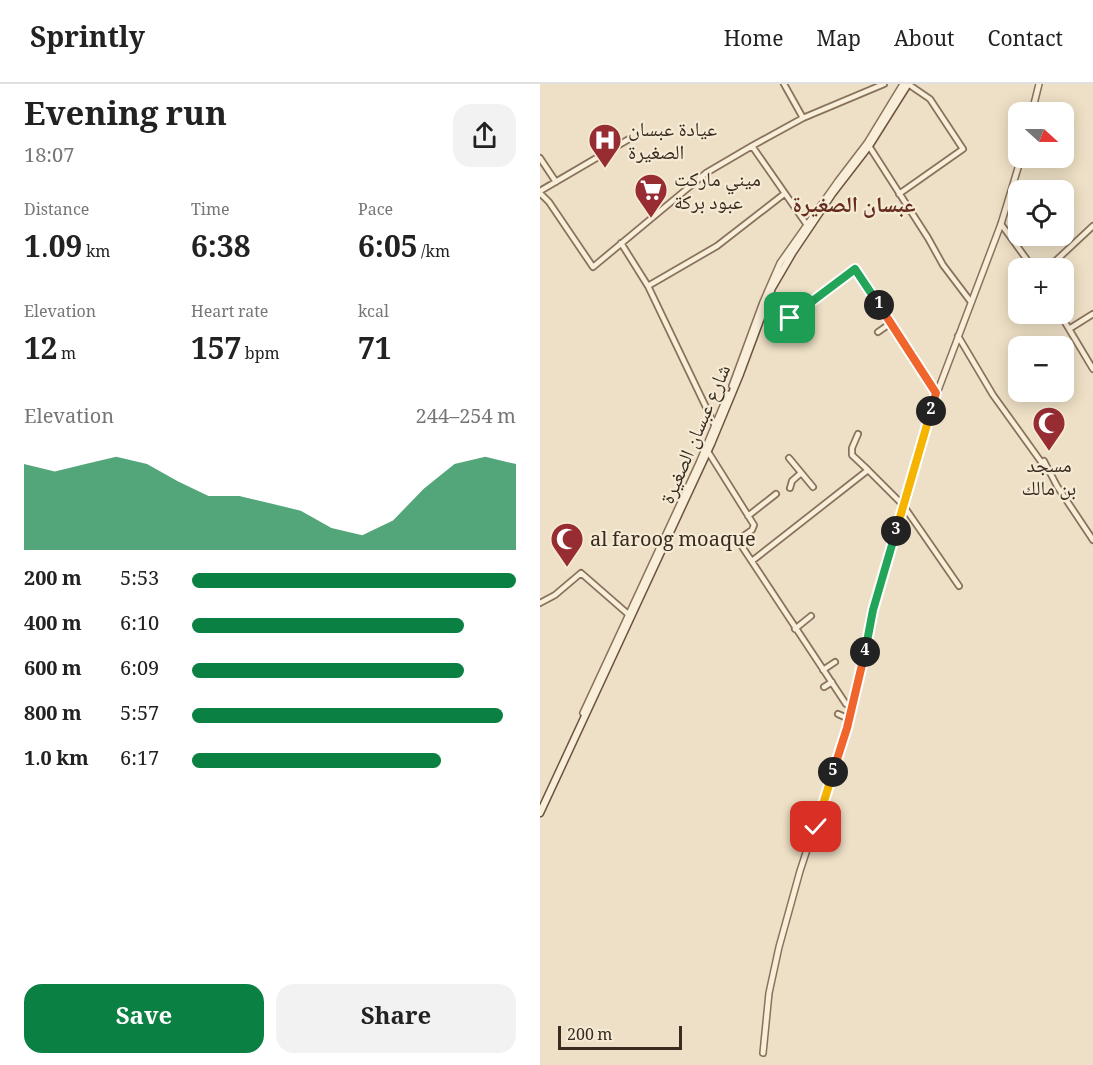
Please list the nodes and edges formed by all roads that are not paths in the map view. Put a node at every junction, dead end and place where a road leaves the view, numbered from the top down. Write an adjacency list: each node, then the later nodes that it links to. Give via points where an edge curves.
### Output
1 (784, 84): 6 (street)
2 (885, 84): 6 (street)
3 (906, 84): 8 (main road, شارع عبسان الصغيرة); 15 (street, via 930,99 963,149)
4 (1039, 84): 5 (street)
5 (1034, 102)
6 (803, 118): 9 (street)
7 (628, 138): 12 (street)
8 (868, 145): 15 (street); 17 (street, شارع عبسان الصغيرة); 35 (main road, شارع عبسان الصغيرة, via 772,288 740,374)
9 (752, 146): 14 (street); 19 (street, via 706,173)
10 (540, 158): 12 (street)
11 (1018, 168): 16 (street)
12 (556, 182): 13 (street)
13 (540, 192): 19 (street, via 593,267)
14 (784, 194): 17 (street); 22 (street, via 717,246)
15 (899, 194): 23 (street)
16 (1001, 224): 20 (street); 23 (street)
17 (807, 225): 33 (street, شارع عبسان الصغيرة, via 780,263)
18 (1093, 226): 21 (street)
19 (621, 243): 22 (street)
20 (1026, 258)
21 (1059, 258)
22 (648, 286): 33 (street)
23 (971, 302): 30 (street)
24 (1093, 314): 28 (street)
25 (891, 323): 27 (street, via 855,269); 29 (street); 32 (street)
26 (1066, 324): 28 (street)
27 (780, 325)
28 (1069, 329): 31 (street)
29 (878, 332)
30 (958, 336): 32 (street); 44 (street, via 993,395 1044,461)
31 (1093, 369)
32 (936, 393): 42 (street)
33 (715, 426): 35 (street, شارع عبسان الصغيرة)
34 (858, 434): 37 (street, via 852,455)
35 (706, 449): 43 (street); 48 (street, شارع عبسان الصغيرة); 59 (main road, شارع عبسان الصغيرة)
36 (789, 458): 38 (street)
37 (868, 470): 42 (street); 45 (street)
38 (801, 473): 39 (street); 40 (street)
39 (813, 487)
40 (790, 488)
41 (776, 494): 43 (street)
42 (903, 505): 46 (street); 55 (street, via 873,610)
43 (748, 516): 45 (street, via 753,528 740,543)
44 (1093, 540)
45 (752, 561): 50 (street)
46 (959, 586)
47 (540, 603): 48 (street, via 581,573)
48 (627, 614): 58 (street, شارع عبسان الصغيرة)
49 (811, 616): 50 (street)
50 (795, 629): 52 (street)
51 (835, 662): 52 (street)
52 (823, 670): 53 (street)
53 (831, 682): 54 (street); 55 (street)
54 (824, 687)
55 (852, 708): 57 (street)
56 (838, 714): 57 (street)
57 (849, 719): 60 (street, via 779,947 769,993)
58 (540, 807)
59 (540, 813)
60 (763, 1053)

